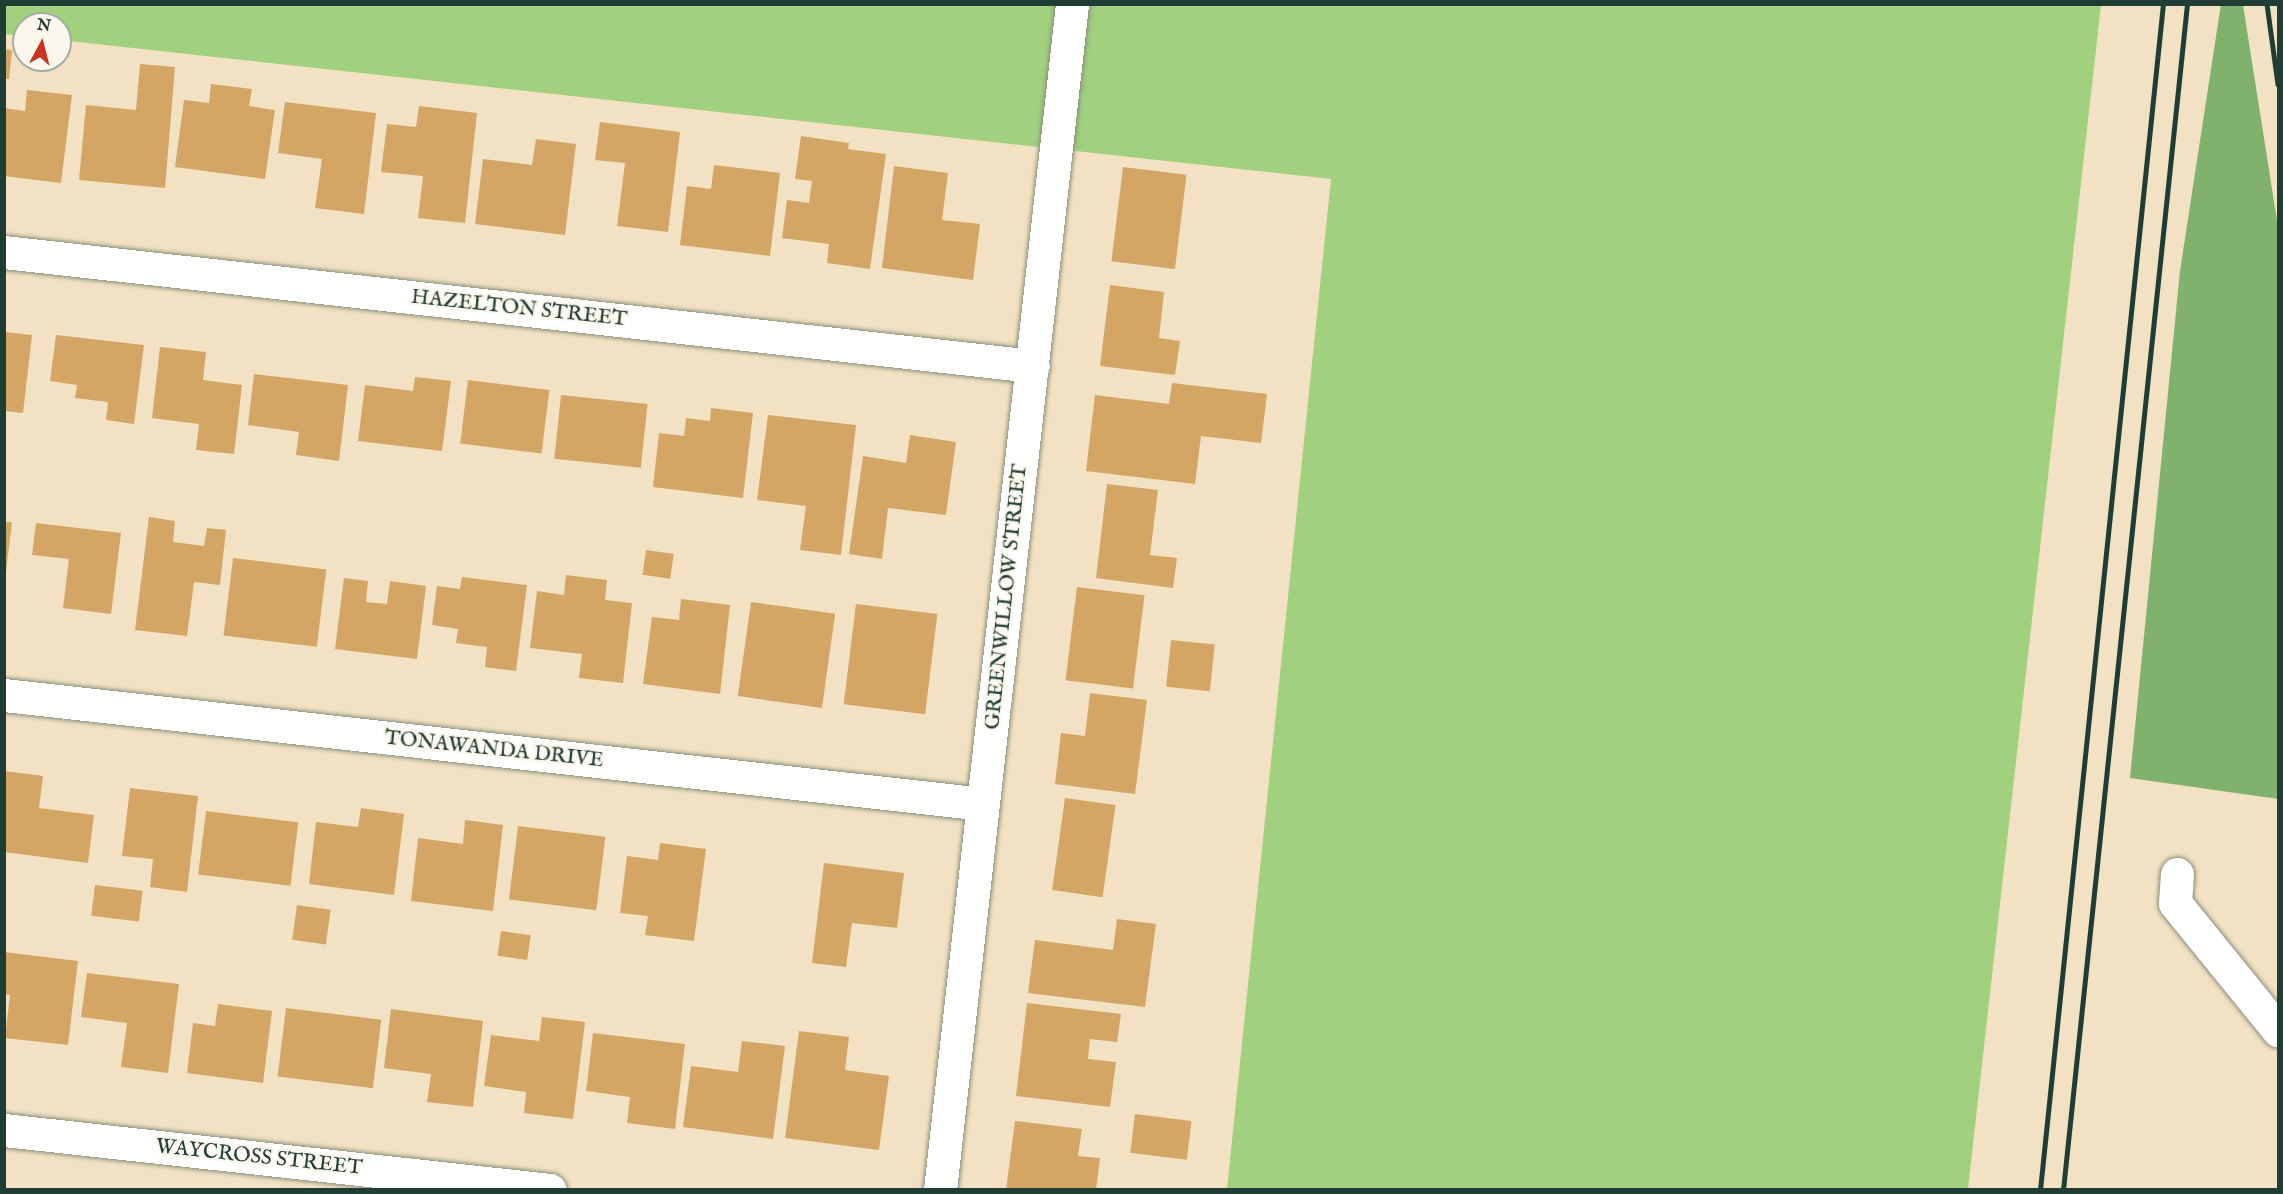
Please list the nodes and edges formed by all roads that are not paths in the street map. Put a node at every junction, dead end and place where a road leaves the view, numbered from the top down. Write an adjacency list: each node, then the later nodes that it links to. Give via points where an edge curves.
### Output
1 (1072, 4): 3 (street, GREENWILLOW STREET)
2 (4, 252): 3 (street, HAZELTON STREET)
3 (1033, 366): 5 (street, GREENWILLOW STREET)
4 (4, 695): 5 (street, TONAWANDA DRIVE)
5 (983, 804): 10 (street, GREENWILLOW STREET)
6 (2177, 874): 7 (street, via 2175,903)
7 (2278, 1030)
8 (4, 1130): 9 (street, WAYCROSS STREET)
9 (550, 1190)
10 (940, 1190)

